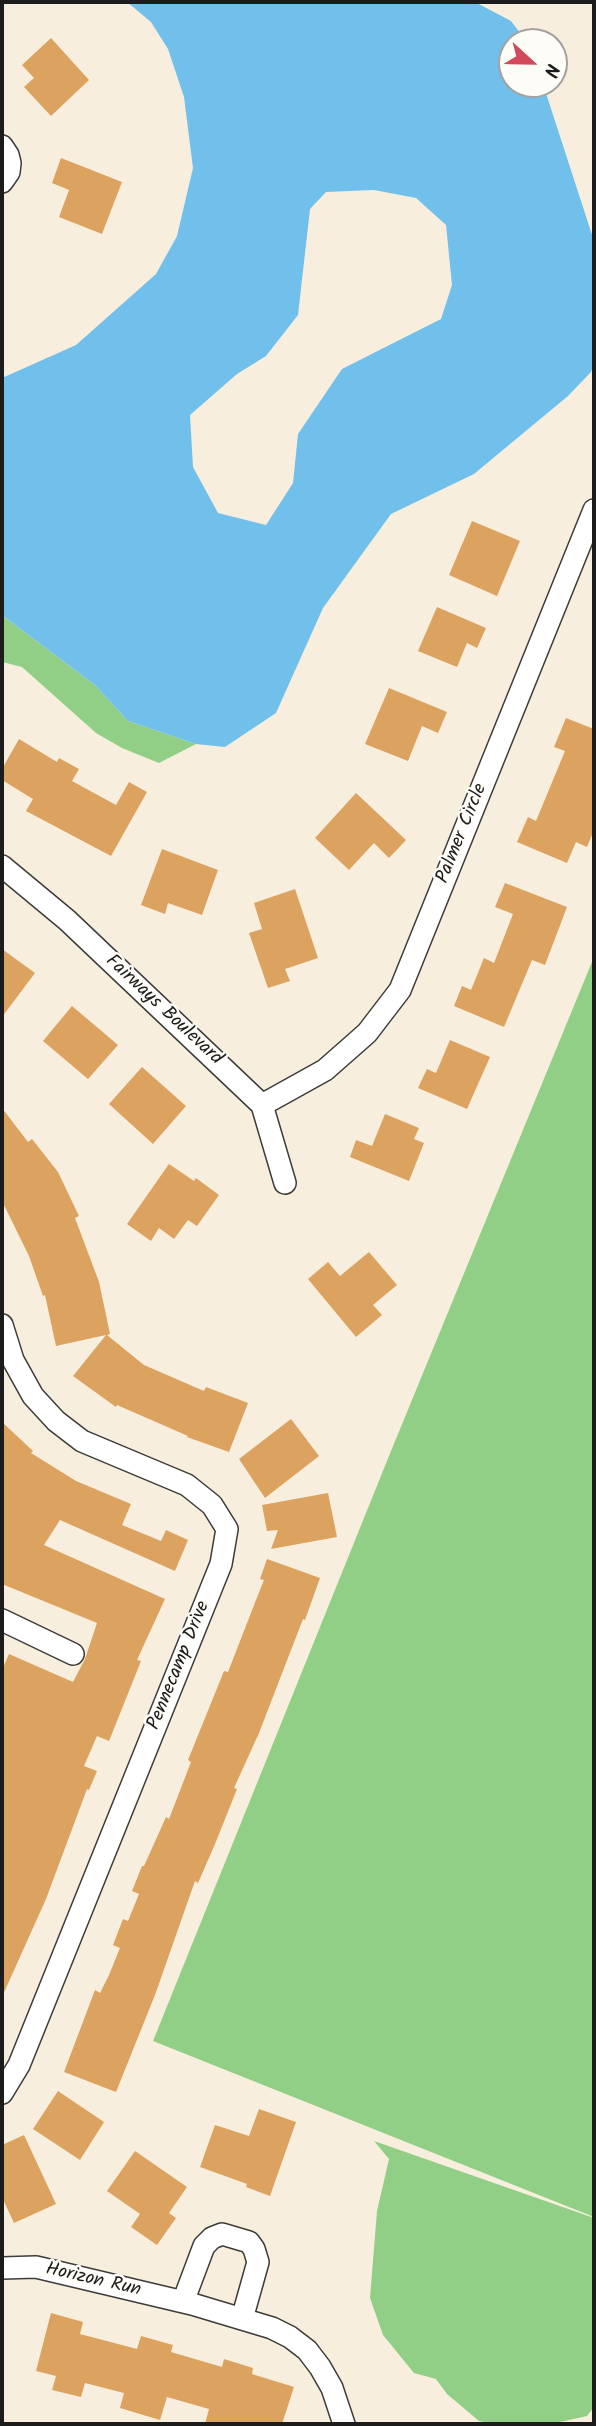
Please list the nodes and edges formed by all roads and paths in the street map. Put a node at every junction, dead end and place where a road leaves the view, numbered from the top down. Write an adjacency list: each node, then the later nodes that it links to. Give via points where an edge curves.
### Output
1 (2, 146): 2 (street, via 10,163)
2 (2, 182)
3 (594, 510): 5 (street, Palmer Circle, via 400,990 367,1033 325,1070)
4 (2, 866): 5 (street, Fairways Boulevard, via 66,920)
5 (262, 1105): 6 (street)
6 (285, 1183)
7 (2, 1325): 10 (street, Pennecamp Drive, via 13,1360 33,1396 56,1421 82,1441 187,1485 212,1505 227,1530 221,1564 19,2065)
8 (2, 1620): 9 (street)
9 (73, 1654)
10 (2, 2093)
11 (2, 2269): 12 (street, Horizon Run, via 36,2267)
12 (183, 2302): 13 (street, Horizon Run); 13 (street, via 204,2246 222,2234 249,2242 258,2262)
13 (242, 2319): 14 (street, Horizon Run, via 272,2328 307,2350 332,2388)
14 (344, 2424)

